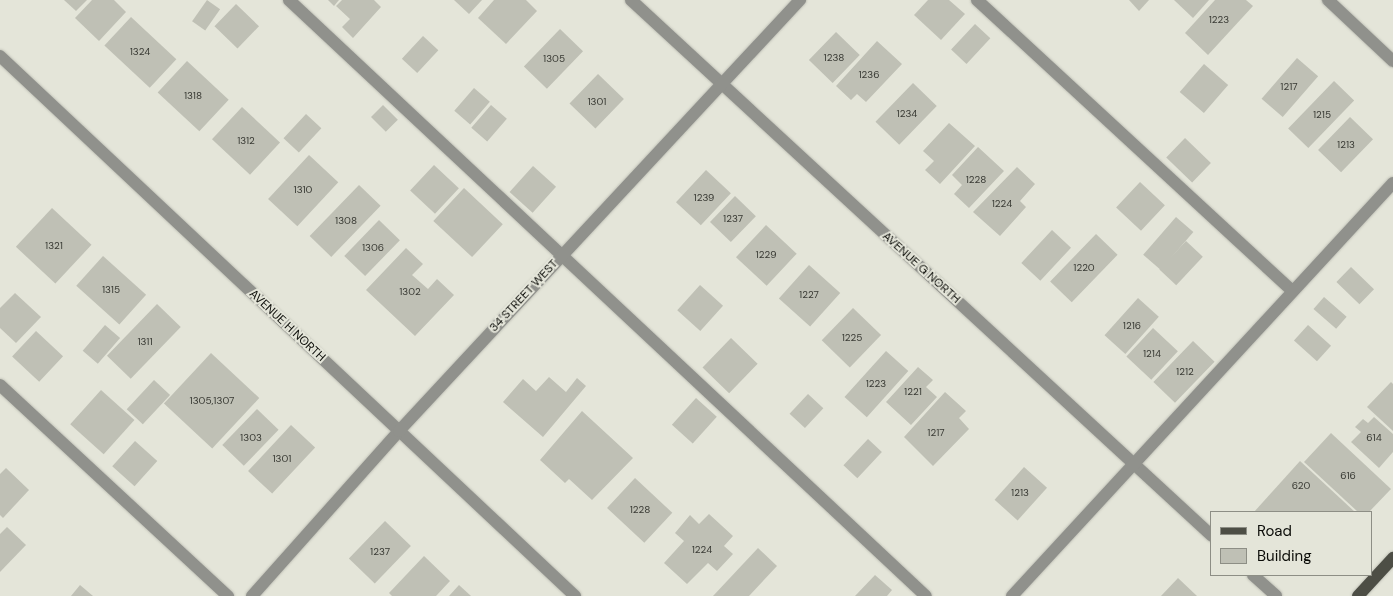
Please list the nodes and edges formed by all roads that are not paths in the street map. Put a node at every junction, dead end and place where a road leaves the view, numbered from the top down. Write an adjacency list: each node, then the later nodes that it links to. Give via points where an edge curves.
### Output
1 (289, 0): 10 (street)
2 (631, 0): 8 (street, AVENUE G NORTH)
3 (800, 0): 8 (street, 34 STREET WEST)
4 (977, 0): 11 (street)
5 (1328, 0): 7 (street)
6 (0, 56): 13 (street, AVENUE H NORTH)
7 (1393, 61)
8 (721, 85): 10 (street, 34 STREET WEST); 14 (street, AVENUE G NORTH)
9 (1393, 183): 11 (street)
10 (563, 254): 13 (street, 34 STREET WEST); 21 (street)
11 (1292, 291): 14 (street)
12 (0, 385): 18 (street)
13 (398, 431): 19 (street, 34 STREET WEST); 20 (street, AVENUE H NORTH)
14 (1135, 464): 15 (street, AVENUE G NORTH); 22 (street)
15 (1210, 534)
16 (1393, 558): 24 (main road)
17 (1254, 576): 23 (street)
18 (228, 596)
19 (252, 596)
20 (576, 596)
21 (926, 596)
22 (1012, 596)
23 (1276, 596)
24 (1358, 596)

